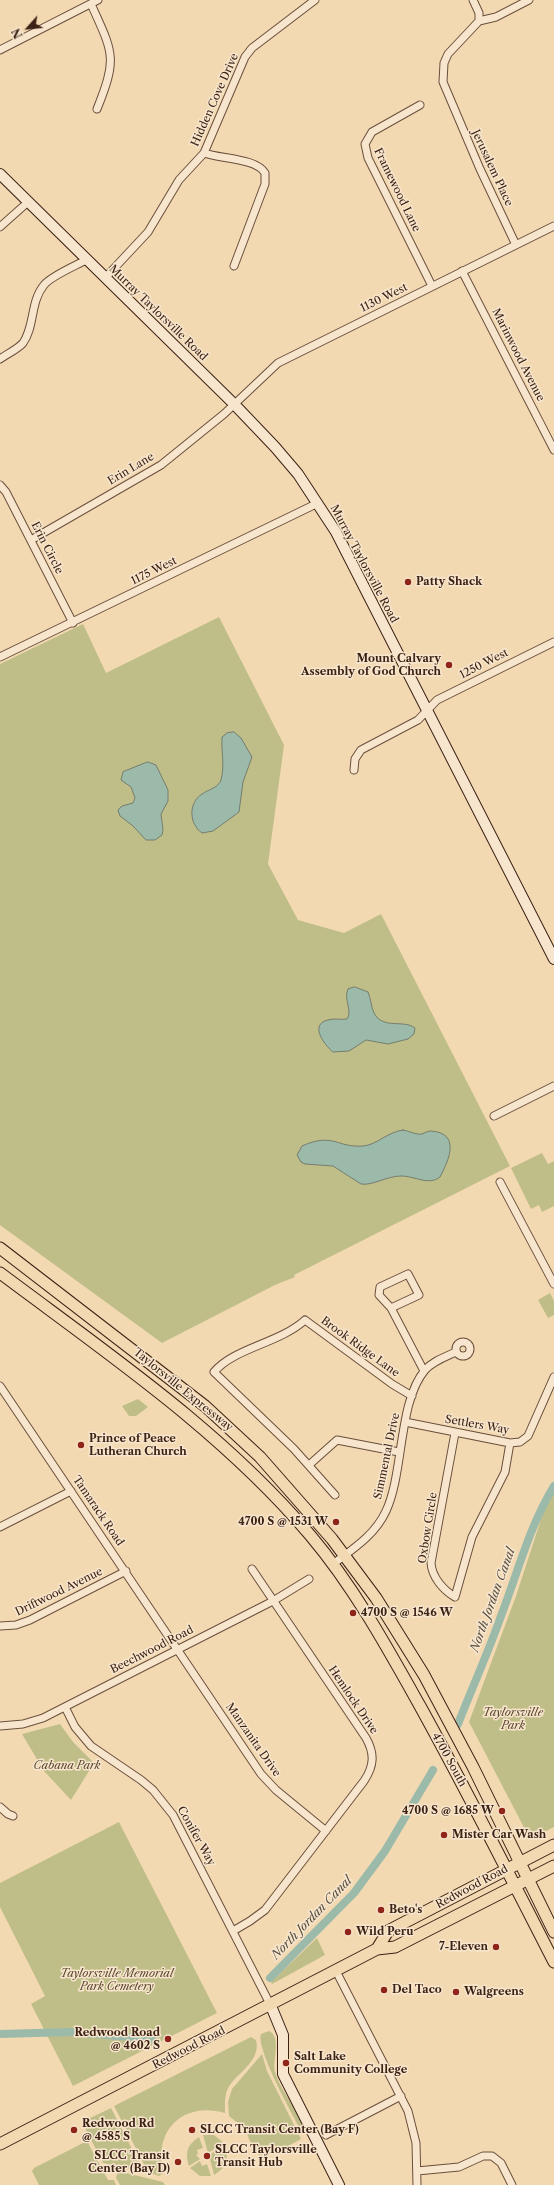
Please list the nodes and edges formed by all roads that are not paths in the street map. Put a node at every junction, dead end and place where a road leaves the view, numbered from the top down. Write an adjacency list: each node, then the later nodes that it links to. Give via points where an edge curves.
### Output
1 (98, 0): 5 (street)
2 (315, 0): 10 (street, Hidden Cove Drive, via 252,48 245,57)
3 (473, 0): 6 (street, via 479,13)
4 (529, 0): 6 (street, via 491,19)
5 (90, 4): 7 (street); 9 (street, via 108,42 112,60 111,73)
6 (479, 21): 15 (street, Jerusalem Place, via 452,49 446,59 443,82)
7 (0, 50)
8 (420, 105): 20 (street, Framewood Lane, via 372,132 365,144 370,163)
9 (97, 109)
10 (204, 153): 17 (street, via 256,164 266,177); 19 (street, Hidden Cove Drive, via 179,180 148,232)
11 (0, 174): 12 (street, Murray Taylorsville Road)
12 (28, 202): 14 (street); 16 (street, Murray Taylorsville Road)
13 (554, 226): 15 (street, 1130 West)
14 (0, 227)
15 (516, 245): 18 (street, 1130 West)
16 (86, 260): 19 (street, Murray Taylorsville Road); 21 (street, via 45,284 38,294 28,333 22,344)
17 (234, 266)
18 (462, 271): 20 (street, 1130 West); 23 (street, Marinwood Avenue)
19 (105, 278): 22 (street, Murray Taylorsville Road)
20 (432, 286): 22 (street, 1130 West, via 278,363)
21 (0, 359)
22 (234, 404): 26 (street, Murray Taylorsville Road, via 280,452); 27 (street, Erin Lane, via 161,465)
23 (552, 439): 24 (street, Marinwood Avenue)
24 (554, 450)
25 (0, 485): 27 (street, Erin Circle)
26 (318, 503): 28 (street, 1175 West); 31 (street, Murray Taylorsville Road, via 336,532)
27 (31, 540): 28 (street, Erin Circle)
28 (73, 623): 30 (street, 1175 West)
29 (554, 642): 31 (street, 1250 West, via 437,700)
30 (0, 657)
31 (427, 711): 32 (street, 1250 West, via 418,720 361,750 355,759); 33 (street, Murray Taylorsville Road)
32 (354, 770)
33 (554, 959)
34 (554, 1086): 35 (street)
35 (494, 1116)
36 (500, 1182): 39 (street)
37 (0, 1248): 54 (main road, Taylorsville Expressway, via 174,1381 229,1428 282,1481)
38 (0, 1273): 55 (main road, Taylorsville Expressway, via 164,1396 208,1433 280,1501)
39 (554, 1284)
40 (391, 1308): 40 (street, via 379,1295 380,1287 408,1274 419,1295); 42 (street)
41 (456, 1352): 42 (street, Simmental Drive, via 434,1362)
42 (424, 1371): 45 (street, Simmental Drive)
43 (554, 1377): 48 (street, Settlers Way, via 528,1436 520,1442)
44 (0, 1386): 51 (street, Tamarack Road)
45 (412, 1396): 46 (street, Simmental Drive); 50 (street, Brook Ridge Lane, via 305,1320 287,1333 227,1361 214,1372)
46 (405, 1422): 47 (street, Settlers Way); 49 (street, Simmental Drive)
47 (455, 1433): 48 (street, Settlers Way); 48 (street, Oxbow Circle, via 431,1563 432,1570 446,1592 455,1597 472,1538 505,1472)
48 (510, 1443)
49 (400, 1452): 50 (street, via 337,1440); 54 (street, Simmental Drive, via 392,1494 382,1518 366,1538)
50 (309, 1465): 52 (street)
51 (71, 1491): 53 (street); 57 (street, Tamarack Road)
52 (335, 1495)
53 (0, 1527)
54 (345, 1555): 55 (street, Simmental Drive); 68 (main road, 4700 South, via 387,1614 417,1664)
55 (333, 1564): 70 (main road, 4700 South, via 384,1642)
56 (252, 1568): 59 (street, Hemlock Drive)
57 (126, 1571): 60 (street, Driftwood Avenue, via 30,1620 16,1625); 61 (street, Tamarack Road)
58 (309, 1580): 59 (street, Beechwood Road)
59 (273, 1601): 61 (street, Beechwood Road); 66 (street, Hemlock Drive, via 366,1738 372,1751 373,1762 370,1772)
60 (0, 1626)
61 (178, 1649): 62 (street, Beechwood Road); 66 (street, Manzanita Drive, via 268,1782)
62 (65, 1707): 63 (street, Beechwood Road, via 33,1721); 73 (street, Conifer Way, via 75,1727 91,1746 141,1780 164,1803 181,1828)
63 (0, 1726)
64 (0, 1807): 65 (street)
65 (13, 1816)
66 (326, 1831): 73 (street, Hemlock Drive, via 265,1910)
67 (554, 1845): 68 (main road, Redwood Road)
68 (520, 1861): 70 (main road, Redwood Road); 71 (main road, 4700 South)
69 (554, 1866): 71 (main road, Redwood Road)
70 (506, 1868): 72 (main road, 4700 South); 75 (main road, Redwood Road, via 388,1931)
71 (529, 1879): 72 (main road, Redwood Road); 74 (main road, 4700 South)
72 (514, 1886): 75 (main road, Redwood Road, via 395,1948); 76 (main road, 4700 South)
73 (233, 1930): 78 (street, Conifer Way)
74 (554, 1932)
75 (377, 1949): 77 (main road, Redwood Road)
76 (554, 1962)
77 (336, 1970): 78 (main road, Redwood Road); 79 (street)
78 (271, 2006): 81 (main road, Redwood Road); 83 (street, via 283,2035 284,2074)
79 (401, 2096): 80 (street); 82 (street, via 413,2127)
80 (326, 2135)
81 (0, 2144)
82 (417, 2170): 84 (street); 85 (street, via 459,2167 483,2156 492,2156 501,2163)
83 (339, 2185)
84 (417, 2185)
85 (512, 2185)

